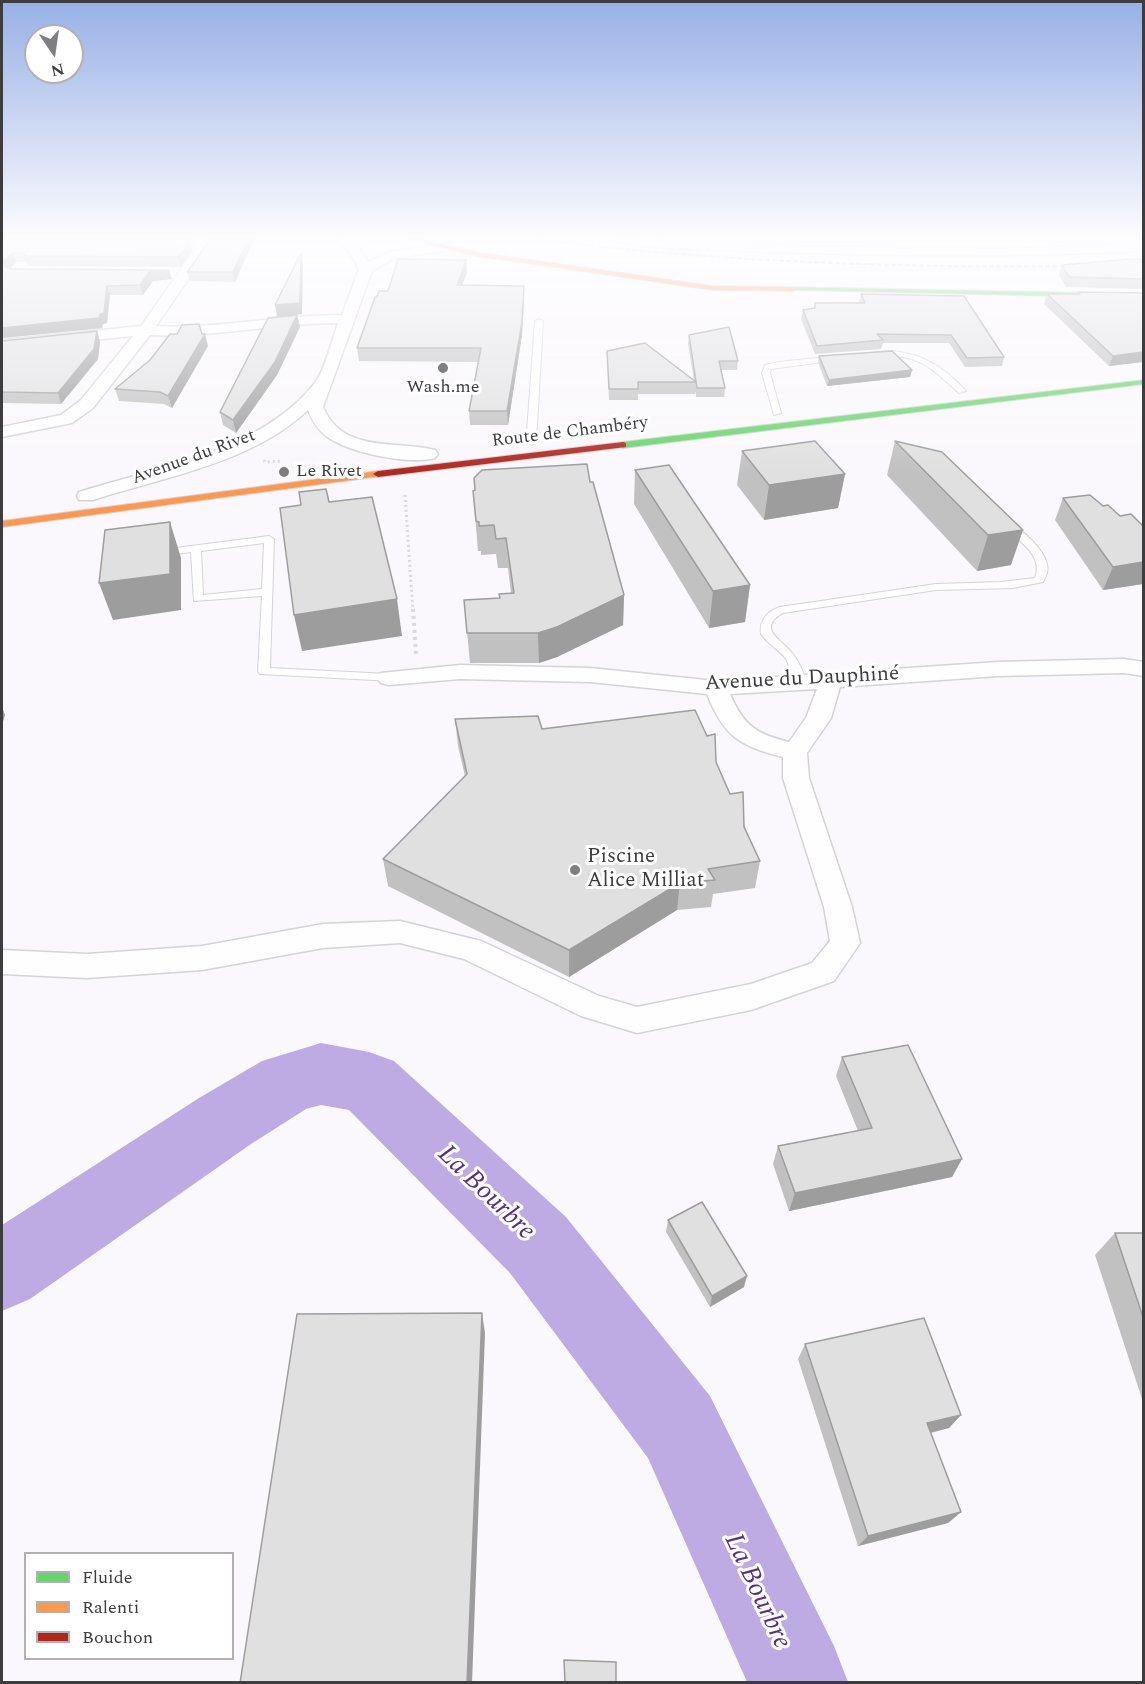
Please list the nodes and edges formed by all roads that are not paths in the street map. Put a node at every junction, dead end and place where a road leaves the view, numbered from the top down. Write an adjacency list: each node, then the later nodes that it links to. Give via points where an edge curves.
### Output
1 (155, 318): 5 (street)
2 (323, 318): 5 (street, via 188,332)
3 (347, 318): 11 (street, Avenue du Rivet)
4 (539, 321): 15 (lane)
5 (146, 330): 6 (street); 14 (street, via 87,404 66,419)
6 (2, 344)
7 (868, 355): 12 (lane, via 908,353 925,359)
8 (846, 357): 13 (lane, via 768,367 766,373)
9 (1143, 370): 12 (main road, Route de Chambéry)
10 (1143, 382): 21 (main road, Route de Chambéry)
11 (322, 385): 16 (street, Avenue du Rivet, via 315,407 317,418 334,434 369,447); 19 (street, Avenue du Rivet, via 285,420 257,436 220,452)
12 (962, 391): 13 (main road, Route de Chambéry)
13 (777, 413): 15 (main road, Route de Chambéry)
14 (2, 432)
15 (532, 442): 16 (main road, Route de Chambéry)
16 (429, 454): 17 (main road, Route de Chambéry)
17 (290, 466)
18 (167, 486): 19 (main road)
19 (81, 497)
20 (999, 516): 28 (lane, via 1040,557 1043,574 1039,580 1006,587 936,587 780,610 770,615 766,630 772,642 788,653)
21 (2, 524)
22 (196, 549): 23 (lane); 24 (lane, via 198,599); 24 (lane, via 269,539)
23 (149, 555)
24 (267, 592): 26 (lane, via 264,671)
25 (1143, 669): 27 (street, Avenue du Dauphiné, via 1053,667)
26 (389, 678): 29 (street, Avenue du Dauphiné, via 460,672 590,675)
27 (830, 680): 28 (street, Avenue du Dauphiné); 30 (street, via 820,720)
28 (800, 681): 29 (street, Avenue du Dauphiné)
29 (716, 688): 30 (street, via 728,718 739,732 758,743)
30 (795, 752): 31 (street, via 796,778 838,907 845,943 823,972 752,997 638,1020 592,1007 471,949 400,932 323,936 191,959 87,966)
31 (2, 962)

